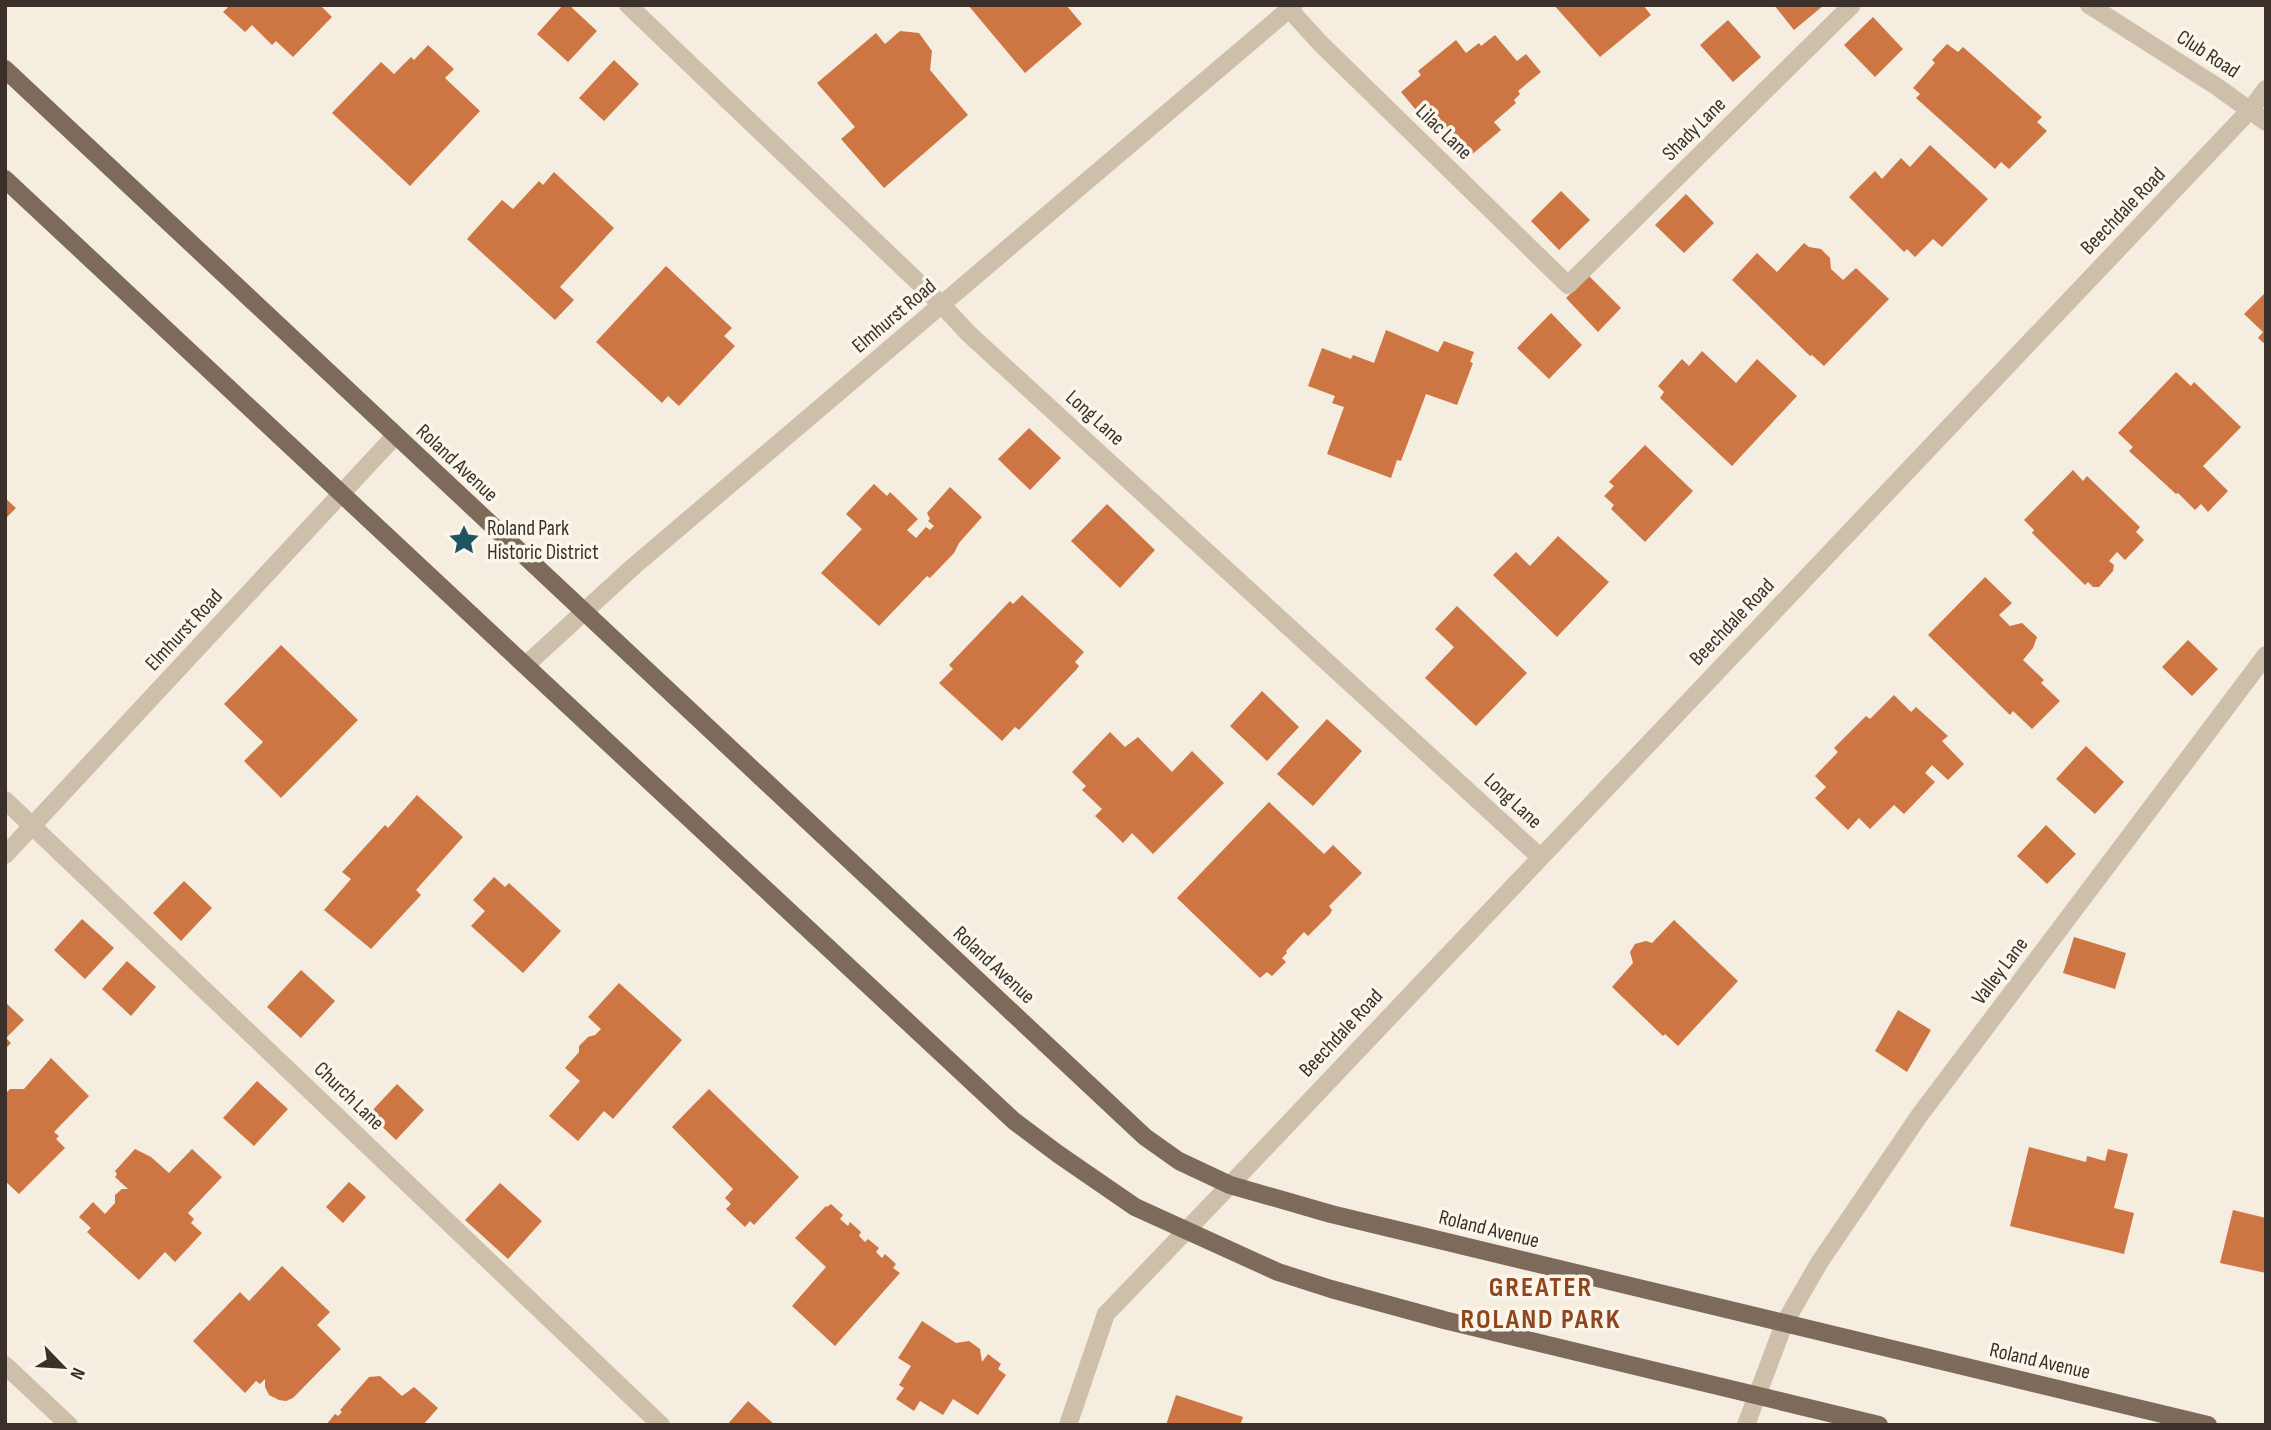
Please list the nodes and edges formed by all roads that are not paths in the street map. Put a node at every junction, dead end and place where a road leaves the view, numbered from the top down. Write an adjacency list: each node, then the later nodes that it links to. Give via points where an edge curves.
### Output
1 (1852, 5): 10 (street, Shady Lane)
2 (2089, 5): 7 (street, Club Road)
3 (1292, 7): 10 (street, Lilac Lane, via 1331,54); 11 (street, Elmhurst Road)
4 (639, 9): 11 (street, Long Lane)
5 (5, 69): 12 (main road, Roland Avenue)
6 (2266, 89): 7 (street, Beechdale Road)
7 (2251, 109): 8 (street, Club Road); 20 (street, Beechdale Road)
8 (2266, 122)
9 (5, 179): 13 (main road)
10 (1568, 285)
11 (942, 305): 14 (street, Elmhurst Road); 20 (street, Long Lane)
12 (395, 436): 13 (street, Elmhurst Road); 14 (main road, Roland Avenue)
13 (341, 495): 16 (main road); 18 (street, Elmhurst Road)
14 (584, 612): 16 (street, Elmhurst Road); 21 (main road, Roland Avenue, via 1145,1137 1179,1161)
15 (2266, 655): 23 (street, Valley Lane, via 1919,1116 1819,1263)
16 (527, 664): 22 (main road, via 1014,1121 1135,1207)
17 (5, 800): 18 (street, Church Lane)
18 (33, 825): 19 (street, Elmhurst Road); 27 (street, Church Lane)
19 (5, 855)
20 (1539, 856): 21 (street, Beechdale Road)
21 (1230, 1185): 22 (street, Beechdale Road); 23 (main road, Roland Avenue, via 1331,1214)
22 (1185, 1231): 25 (main road, via 1278,1272 1331,1289); 28 (street, Beechdale Road, via 1107,1314)
23 (1784, 1324): 25 (street, Valley Lane); 31 (main road, Roland Avenue)
24 (5, 1365): 26 (street)
25 (1757, 1396): 29 (street, Valley Lane); 30 (main road)
26 (69, 1425)
27 (662, 1425)
28 (1068, 1425)
29 (1746, 1425)
30 (1879, 1425)
31 (2208, 1425)

